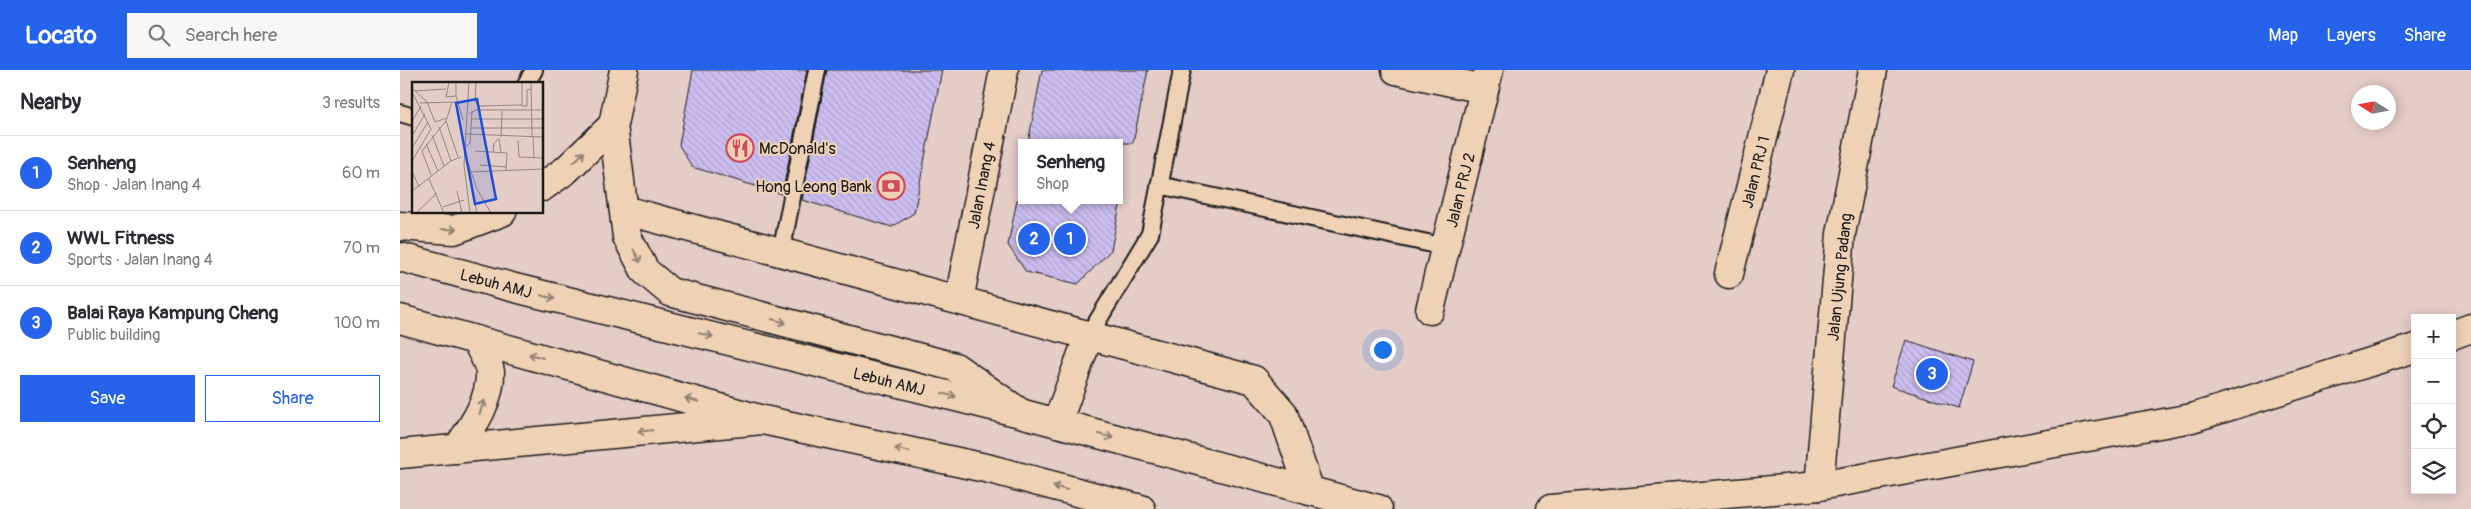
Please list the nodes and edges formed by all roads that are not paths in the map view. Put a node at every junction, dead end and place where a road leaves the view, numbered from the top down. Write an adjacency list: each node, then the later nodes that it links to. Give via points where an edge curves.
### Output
1 (534, 70): 10 (lane)
2 (624, 70): 11 (main road)
3 (817, 70): 18 (lane)
4 (1004, 70): 21 (main road, Jalan Inang 4)
5 (1182, 70): 12 (lane)
6 (1396, 70): 9 (main road)
7 (1780, 70): 20 (main road, Jalan PRJ 1)
8 (1873, 70): 34 (main road, Jalan Ujung Padang, via 1841,234)
9 (1486, 80): 17 (main road, Jalan PRJ 2)
10 (527, 82)
11 (613, 125): 13 (main road, one-way to 11, via 566,170); 14 (main road)
12 (1159, 185): 17 (lane); 26 (lane, via 1150,234)
13 (544, 186)
14 (624, 210): 18 (main road); 29 (main road, one-way to 29, via 626,237 645,271 670,292 955,367)
15 (497, 214): 16 (main road, one-way to 15, via 454,230)
16 (400, 226)
17 (1446, 247): 22 (main road, Jalan PRJ 2)
18 (781, 253): 21 (main road)
19 (400, 257): 29 (main road, Lebuh AMJ, one-way to 29)
20 (1729, 274)
21 (959, 300): 26 (main road)
22 (1430, 310)
23 (400, 319): 27 (main road)
24 (2471, 328): 25 (main road)
25 (2456, 334)
26 (1089, 335): 31 (main road); 35 (main road, via 1254,380 1283,413)
27 (476, 340): 30 (main road, one-way to 27); 32 (main road, one-way to 27, via 477,419 486,393 490,371)
28 (2411, 349): 34 (main road, via 2192,418)
29 (1020, 413): 31 (main road, Lebuh AMJ)
30 (763, 420): 32 (main road, one-way to 32); 36 (main road, one-way to 30, via 990,469)
31 (1057, 423): 35 (main road, Lebuh AMJ, one-way to 35)
32 (456, 449): 33 (main road)
33 (400, 454)
34 (1819, 486): 38 (main road)
35 (1310, 491): 37 (main road, Lebuh AMJ)
36 (1140, 509)
37 (1378, 509)
38 (1551, 509)

